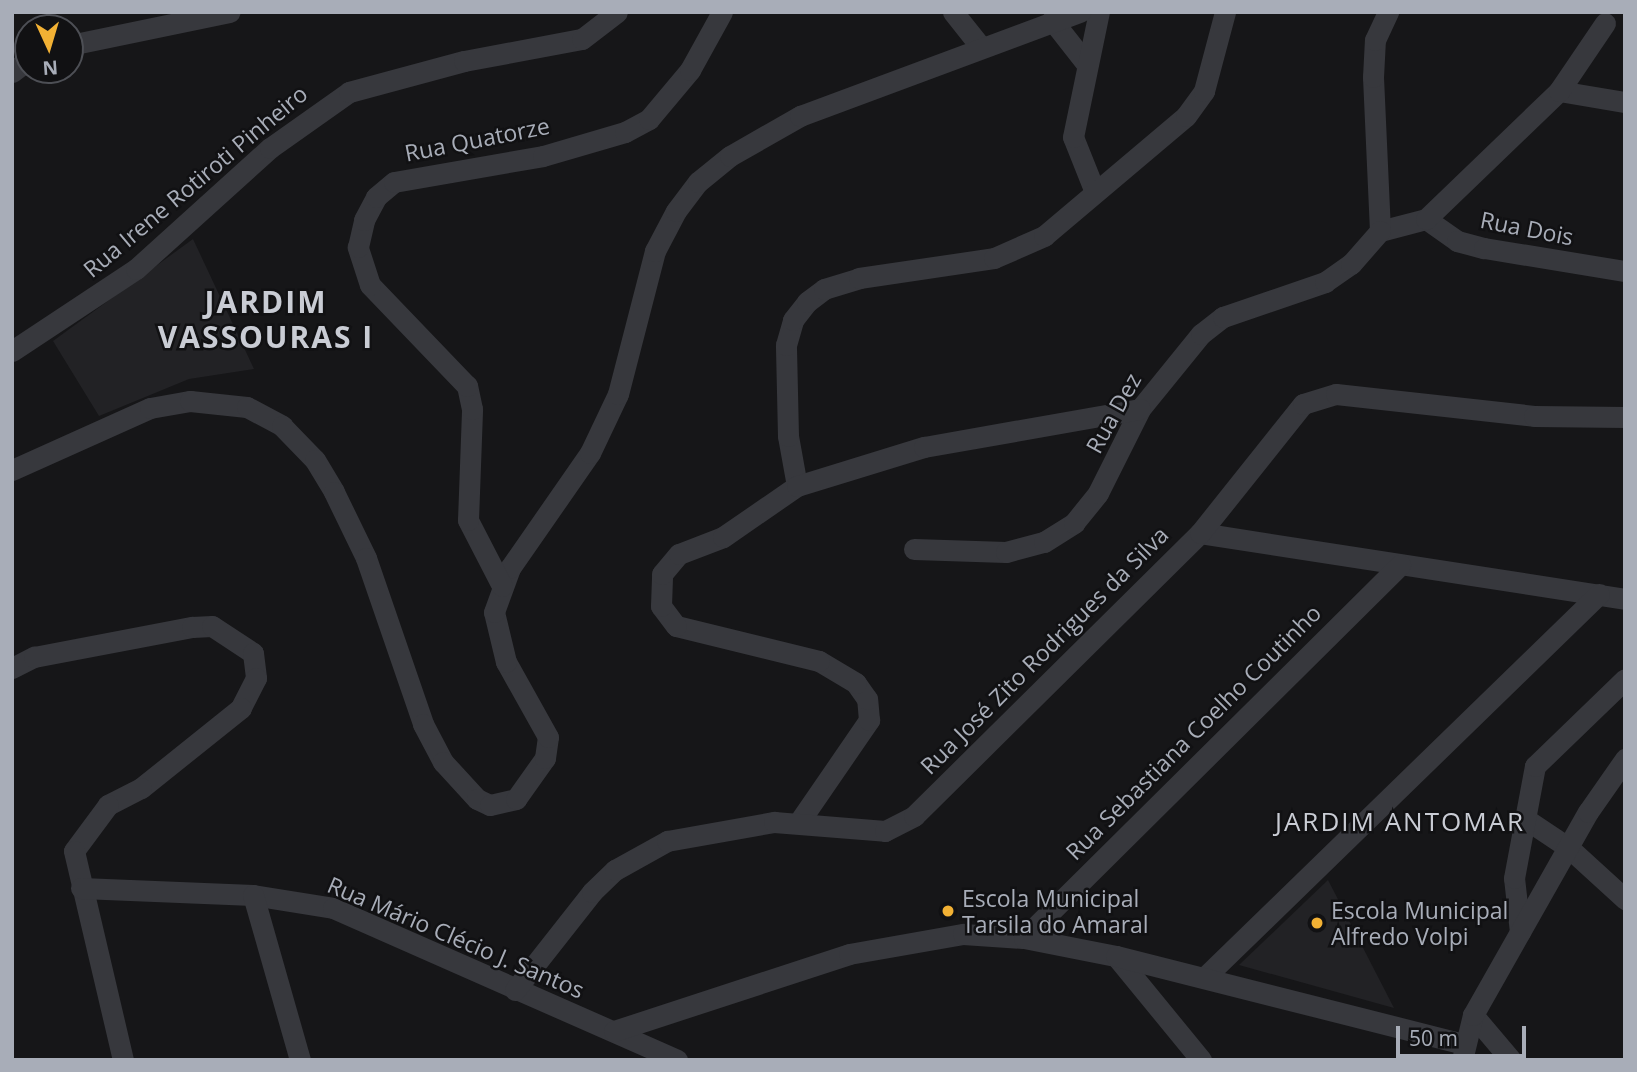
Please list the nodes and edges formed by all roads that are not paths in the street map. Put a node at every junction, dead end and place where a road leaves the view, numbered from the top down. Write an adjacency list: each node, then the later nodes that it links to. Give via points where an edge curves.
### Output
1 (230, 12): 11 (street)
2 (617, 12): 20 (street, Rua Irene Rotiroti Pinheiro, via 582,39 451,64 349,92 270,148 136,269)
3 (722, 12): 28 (street, Rua Quatorze, via 690,70 649,120 625,132 543,156 394,182 376,197 364,220 358,247 370,285 467,386 472,409 468,520)
4 (953, 12): 12 (street)
5 (1080, 12): 9 (street)
6 (1099, 12): 13 (street)
7 (1225, 12): 16 (street, via 1204,91 1186,116)
8 (1388, 12): 18 (street, via 1375,40 1373,77)
9 (1052, 20): 12 (street); 13 (street)
10 (1605, 23): 14 (street)
11 (84, 42)
12 (980, 46): 28 (street, via 800,116 730,156 698,182 655,251 633,348 590,453)
13 (1085, 62): 16 (street, via 1073,137)
14 (1559, 91): 15 (street); 17 (street)
15 (1625, 102)
16 (1095, 192): 24 (street, via 1022,249 859,278 824,289 807,302 793,320 786,345 788,436)
17 (1426, 219): 18 (street); 19 (street, Rua Dois, via 1457,241)
18 (1380, 231): 21 (street, Rua Dez, via 1351,264 1325,282 1223,317 1201,334)
19 (1625, 271)
20 (12, 351)
21 (1140, 409): 24 (street, via 959,439); 26 (street, Rua Dez, via 1098,493 1074,523 1044,542 1006,552)
22 (1621, 418): 25 (street, via 1534,416 1336,394 1317,397 1286,418)
23 (12, 470): 28 (street, via 150,408 190,401 247,407 282,426 315,460 345,514 411,678 423,724 443,762 461,785 490,804 516,799 533,780 548,747 499,639 494,612)
24 (797, 486): 35 (street, via 723,537 679,554 662,574 660,588 661,606 676,626 819,661 856,683 867,699 869,720)
25 (1200, 533): 27 (street, Rua José Zito Rodrigues da Silva); 35 (street, Rua José Zito Rodrigues da Silva, via 914,816 885,831 864,833)
26 (914, 550)
27 (1400, 565): 29 (street, Rua José Zito Rodrigues da Silva); 41 (street, Rua Sebastiana Coelho Coutinho)
28 (502, 586)
29 (1600, 594): 30 (street, Rua José Zito Rodrigues da Silva); 43 (street)
30 (1625, 598)
31 (12, 668): 37 (street, via 34,657 192,627 212,626 253,653 256,678 241,708 141,788 108,805 84,834 74,851)
32 (1625, 678): 34 (street, via 1535,766)
33 (1625, 759): 36 (street)
34 (1527, 820): 36 (street); 40 (street, via 1514,878)
35 (799, 822): 44 (street, Rua José Zito Rodrigues da Silva, via 713,830 640,854 592,892)
36 (1569, 848): 39 (street); 40 (street)
37 (81, 888): 38 (street, Rua Mário Clécio J. Santos); 48 (street)
38 (253, 895): 44 (street, Rua Mário Clécio J. Santos, via 333,908); 49 (street)
39 (1625, 899)
40 (1520, 933): 45 (street)
41 (1024, 938): 42 (street); 46 (street, via 963,934 849,954)
42 (1116, 956): 43 (street); 51 (street)
43 (1206, 976): 47 (street)
44 (515, 990): 46 (street, Rua Mário Clécio J. Santos)
45 (1473, 1015): 47 (street); 52 (street)
46 (614, 1031): 50 (street, Rua Mário Clécio J. Santos)
47 (1462, 1052)
48 (123, 1060)
49 (300, 1060)
50 (677, 1060)
51 (1201, 1060)
52 (1511, 1060)

